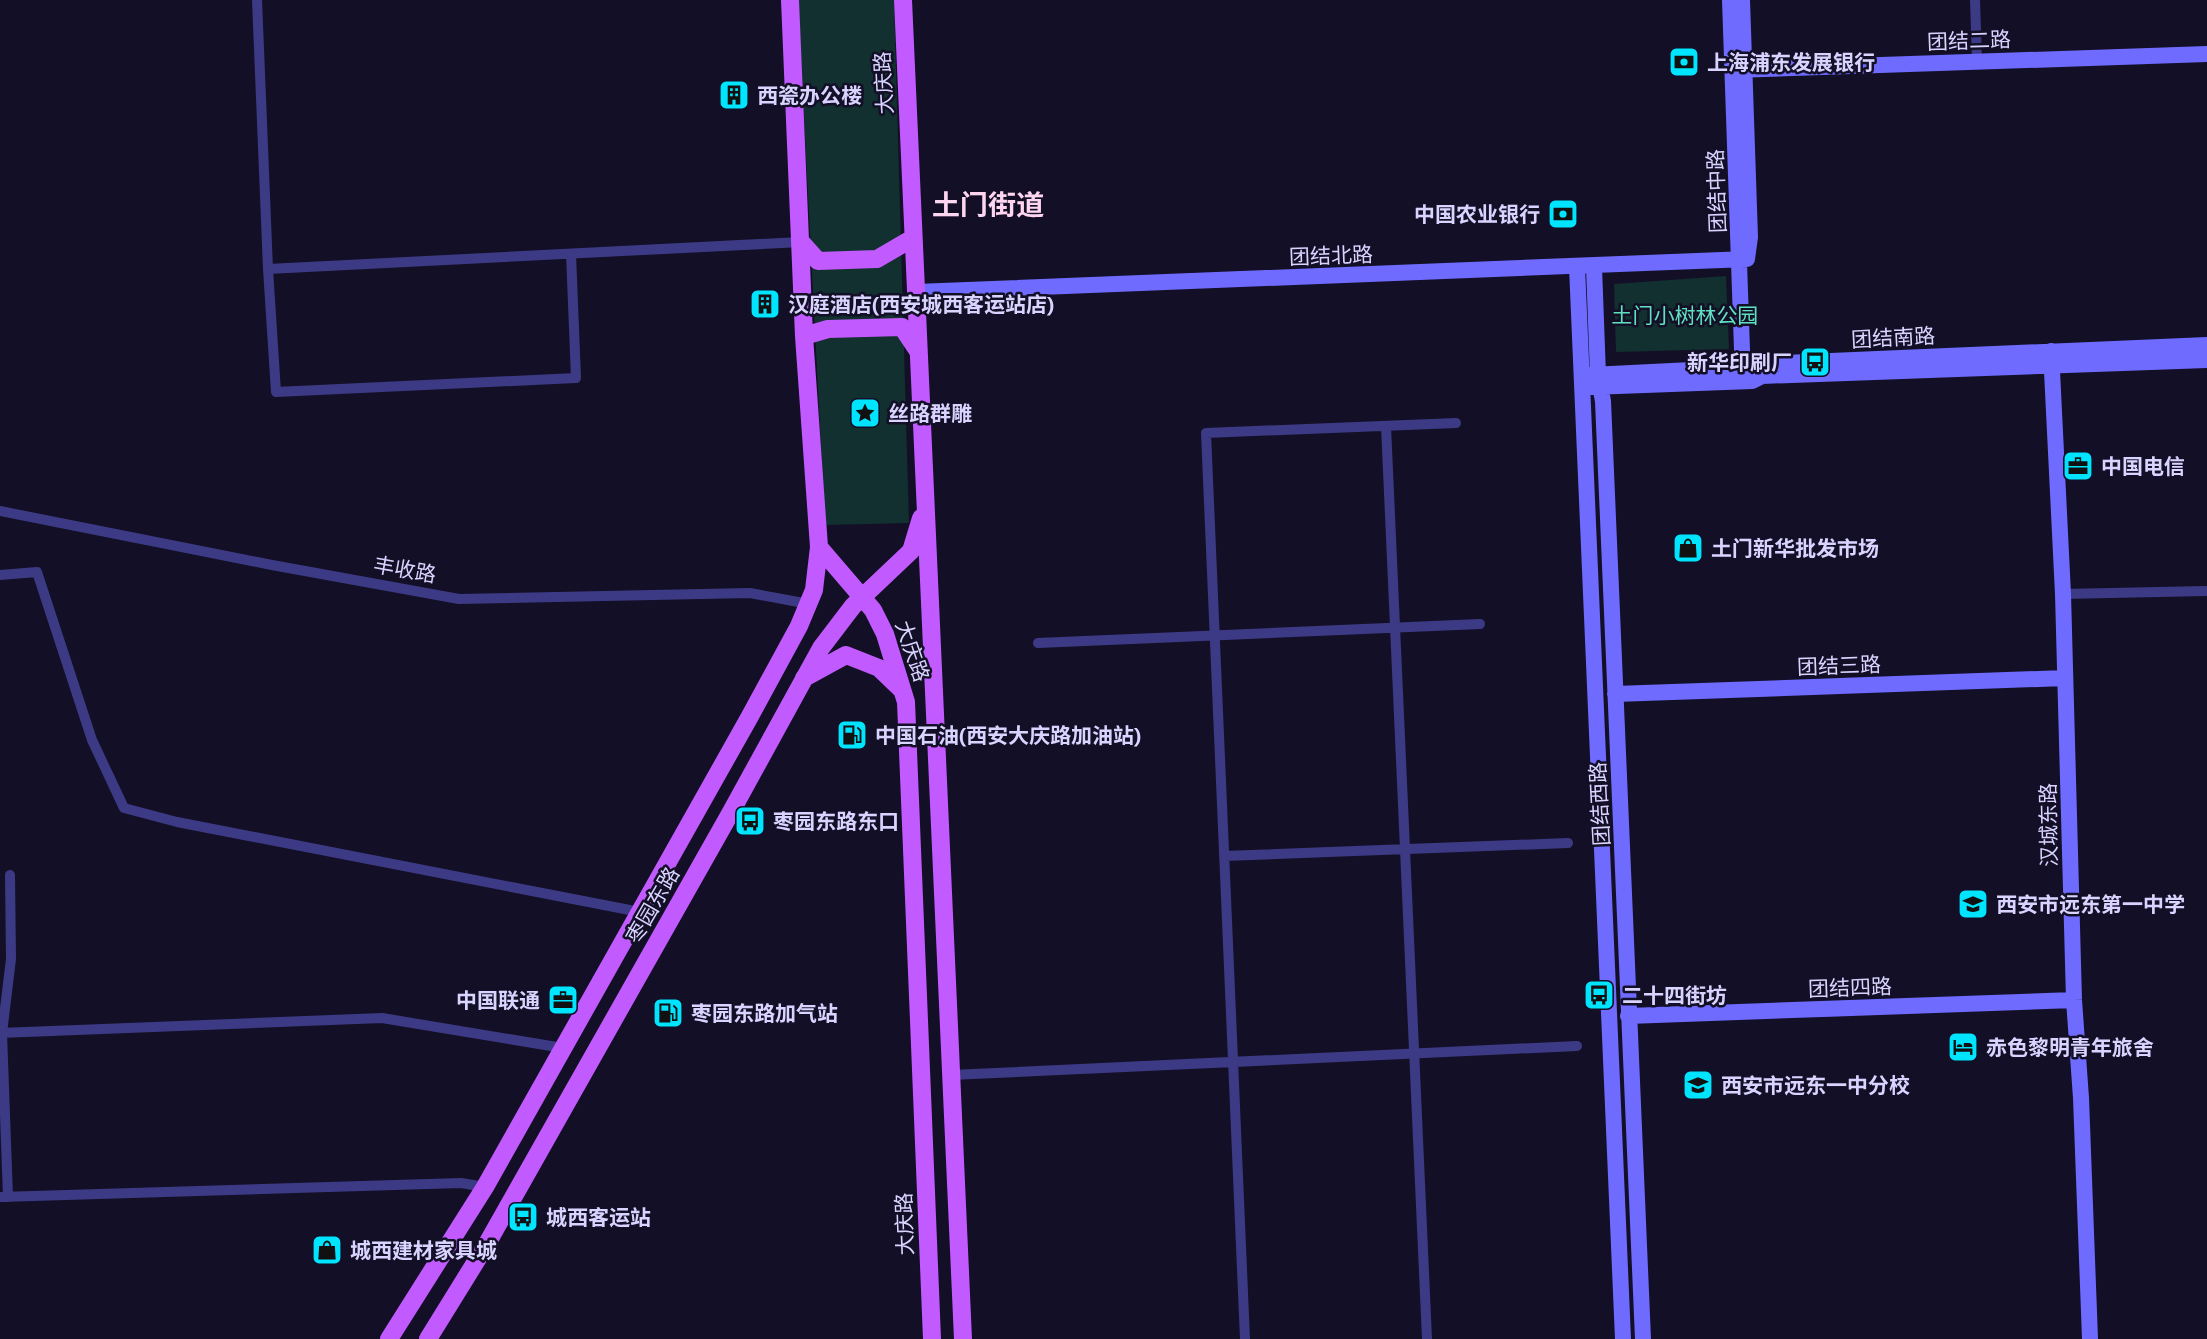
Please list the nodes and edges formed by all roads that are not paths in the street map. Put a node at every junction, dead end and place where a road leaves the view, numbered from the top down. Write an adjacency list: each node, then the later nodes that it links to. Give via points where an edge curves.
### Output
1 (257, 0): 16 (street)
2 (790, 0): 11 (main road)
3 (902, 0): 10 (main road, 大庆路)
4 (1730, 0): 9 (street, 团结中路)
5 (1742, 0): 9 (street, 团结中路)
6 (1975, 0): 8 (street)
7 (2207, 54): 8 (street, 团结二路)
8 (1977, 61): 9 (street, 团结二路)
9 (1739, 69): 13 (street, 团结中路)
10 (913, 238): 11 (main road, via 877,259 818,261); 17 (main road, 大庆路)
11 (801, 242): 12 (street); 18 (main road)
12 (571, 254): 16 (street); 16 (street, via 576,378 548,380 276,392)
13 (1743, 259): 15 (street, 团结北路); 23 (street, 团结中路)
14 (1577, 267): 15 (street, 团结北路); 17 (street, 团结北路); 25 (street, 团结西路)
15 (1594, 267): 24 (street, 团结西路)
16 (268, 269)
17 (916, 292): 20 (main road, 大庆路)
18 (804, 336): 20 (main road, via 828,329 902,327); 30 (main road)
19 (2207, 345): 21 (street, 团结南路)
20 (918, 351): 28 (main road, 大庆路)
21 (2052, 358): 22 (street, 团结南路); 23 (street, 团结南路, via 1761,364); 33 (street, 汉城东路)
22 (2207, 360)
23 (1747, 374): 24 (street, 团结南路)
24 (1600, 380): 25 (street, 团结南路); 43 (street, 团结西路)
25 (1582, 381): 67 (street, 团结西路)
26 (1456, 423): 27 (street)
27 (1387, 426): 37 (street); 38 (street, via 1206,433)
28 (925, 505): 34 (main road, 枣园东路, via 911,551); 44 (main road, 大庆路)
29 (0, 511): 35 (street, 丰收路, via 459,598 750,593)
30 (819, 547): 34 (main road, 大庆路); 35 (main road, 枣园东路)
31 (0, 575): 50 (street, via 37,572 92,740 124,808)
32 (2207, 591): 33 (street)
33 (2063, 594): 41 (street, 汉城东路)
34 (863, 597): 40 (main road, 枣园东路, via 821,648); 42 (main road, 大庆路, via 885,634)
35 (809, 604): 50 (main road, 枣园东路)
36 (1480, 624): 37 (street)
37 (1395, 627): 38 (street); 47 (street)
38 (1215, 635): 39 (street); 48 (street)
39 (1038, 643)
40 (804, 678): 42 (main road, via 846,655 880,668); 62 (main road, 枣园东路, via 488,1242)
41 (2066, 678): 43 (street, 团结三路); 51 (street, 汉城东路)
42 (904, 691): 45 (main road, 大庆路)
43 (1615, 694): 52 (street, 团结西路)
44 (936, 749): 45 (main road); 58 (main road, 大庆路)
45 (908, 751): 63 (main road, 大庆路)
46 (1568, 843): 47 (street)
47 (1405, 849): 48 (street); 56 (street)
48 (1224, 856): 57 (street)
49 (10, 875): 53 (street, via 11,958)
50 (640, 912): 55 (main road, 枣园东路)
51 (2074, 1000): 52 (street, 团结四路); 69 (street, 汉城东路)
52 (1628, 1016): 68 (street, 团结西路)
53 (1, 1033): 55 (street, via 382,1018); 60 (street)
54 (1577, 1046): 56 (street)
55 (563, 1048): 59 (main road, 枣园东路)
56 (1413, 1054): 57 (street); 66 (street)
57 (1233, 1062): 58 (street); 65 (street)
58 (951, 1075): 64 (main road, 大庆路)
59 (485, 1187): 60 (street, via 461,1183); 61 (main road, 枣园东路)
60 (4, 1197)
61 (388, 1339)
62 (428, 1339)
63 (932, 1339)
64 (963, 1339)
65 (1245, 1339)
66 (1427, 1339)
67 (1623, 1339)
68 (1643, 1339)
69 (2090, 1339)

